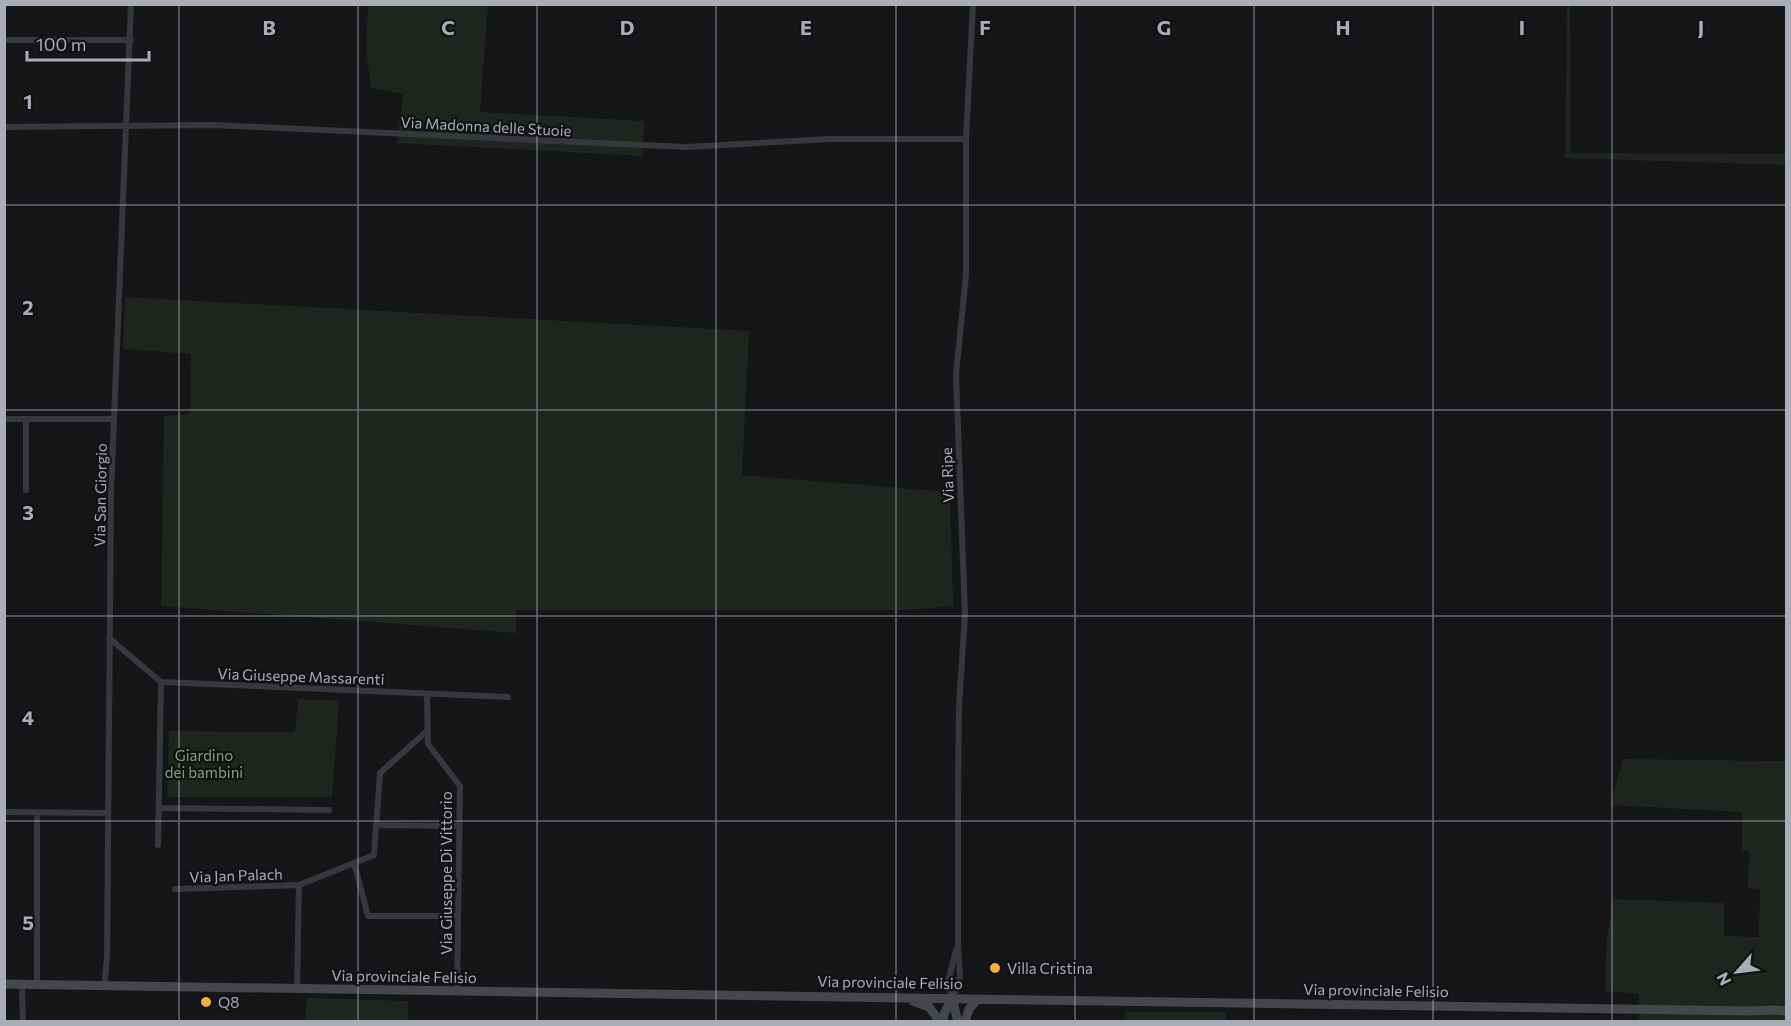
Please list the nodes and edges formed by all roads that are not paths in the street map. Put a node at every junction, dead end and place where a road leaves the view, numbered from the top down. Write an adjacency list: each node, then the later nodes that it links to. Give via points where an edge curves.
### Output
1 (131, 4): 4 (street, Via San Giorgio)
2 (973, 4): 7 (street, Via Ripe)
3 (4, 40): 4 (street)
4 (131, 40): 5 (street, Via San Giorgio)
5 (127, 126): 6 (street, Via Madonna delle Stuoie); 7 (street, Via Madonna delle Stuoie, via 214,126 686,147 829,139); 10 (street, Via San Giorgio)
6 (4, 127)
7 (966, 138): 29 (street, Via Ripe, via 966,275 956,374 965,615 959,717)
8 (4, 418): 9 (street)
9 (26, 419): 10 (street); 11 (street)
10 (114, 419): 12 (street, Via San Giorgio)
11 (26, 490)
12 (109, 638): 13 (street); 21 (street, Via San Giorgio)
13 (161, 682): 14 (street, Via Giuseppe Massarenti); 17 (street)
14 (427, 694): 15 (street, Via Giuseppe Massarenti); 16 (street, Via Giuseppe Di Vittorio)
15 (508, 697)
16 (428, 731): 22 (street, via 380,773); 23 (street, Via Giuseppe Di Vittorio, via 428,744 460,786)
17 (159, 808): 18 (street); 24 (street)
18 (329, 810)
19 (4, 812): 20 (street)
20 (37, 813): 21 (street); 32 (street)
21 (108, 813): 33 (street, Via San Giorgio)
22 (376, 825): 23 (street); 25 (street, Via Jan Palach, via 374,855)
23 (459, 826): 28 (street, Via Giuseppe Di Vittorio)
24 (158, 844)
25 (354, 863): 26 (street, Via Jan Palach); 28 (street, via 368,915)
26 (298, 885): 27 (street, Via Jan Palach); 34 (street)
27 (175, 889)
28 (458, 916): 35 (street, Via Giuseppe Di Vittorio)
29 (958, 945): 37 (street, Via Ripe, via 960,974); 37 (street, Via Ripe, via 948,982)
30 (4, 984): 31 (main road, Via provinciale Felisio)
31 (22, 985): 32 (main road, Via provinciale Felisio); 42 (street)
32 (37, 985): 33 (main road, Via provinciale Felisio)
33 (104, 987): 34 (main road, Via provinciale Felisio)
34 (297, 989): 35 (main road, Via provinciale Felisio)
35 (457, 992): 36 (main road, Via provinciale Felisio)
36 (887, 997): 37 (main road, Via provinciale Felisio); 43 (main road, via 920,1002)
37 (952, 998): 38 (main road, Via provinciale Felisio); 43 (main road); 44 (main road)
38 (978, 999): 40 (main road, Via provinciale Felisio); 45 (main road)
39 (1786, 1006): 40 (main road)
40 (1775, 1010): 41 (main road)
41 (1786, 1011)
42 (23, 1022)
43 (941, 1022)
44 (958, 1022)
45 (965, 1022)

